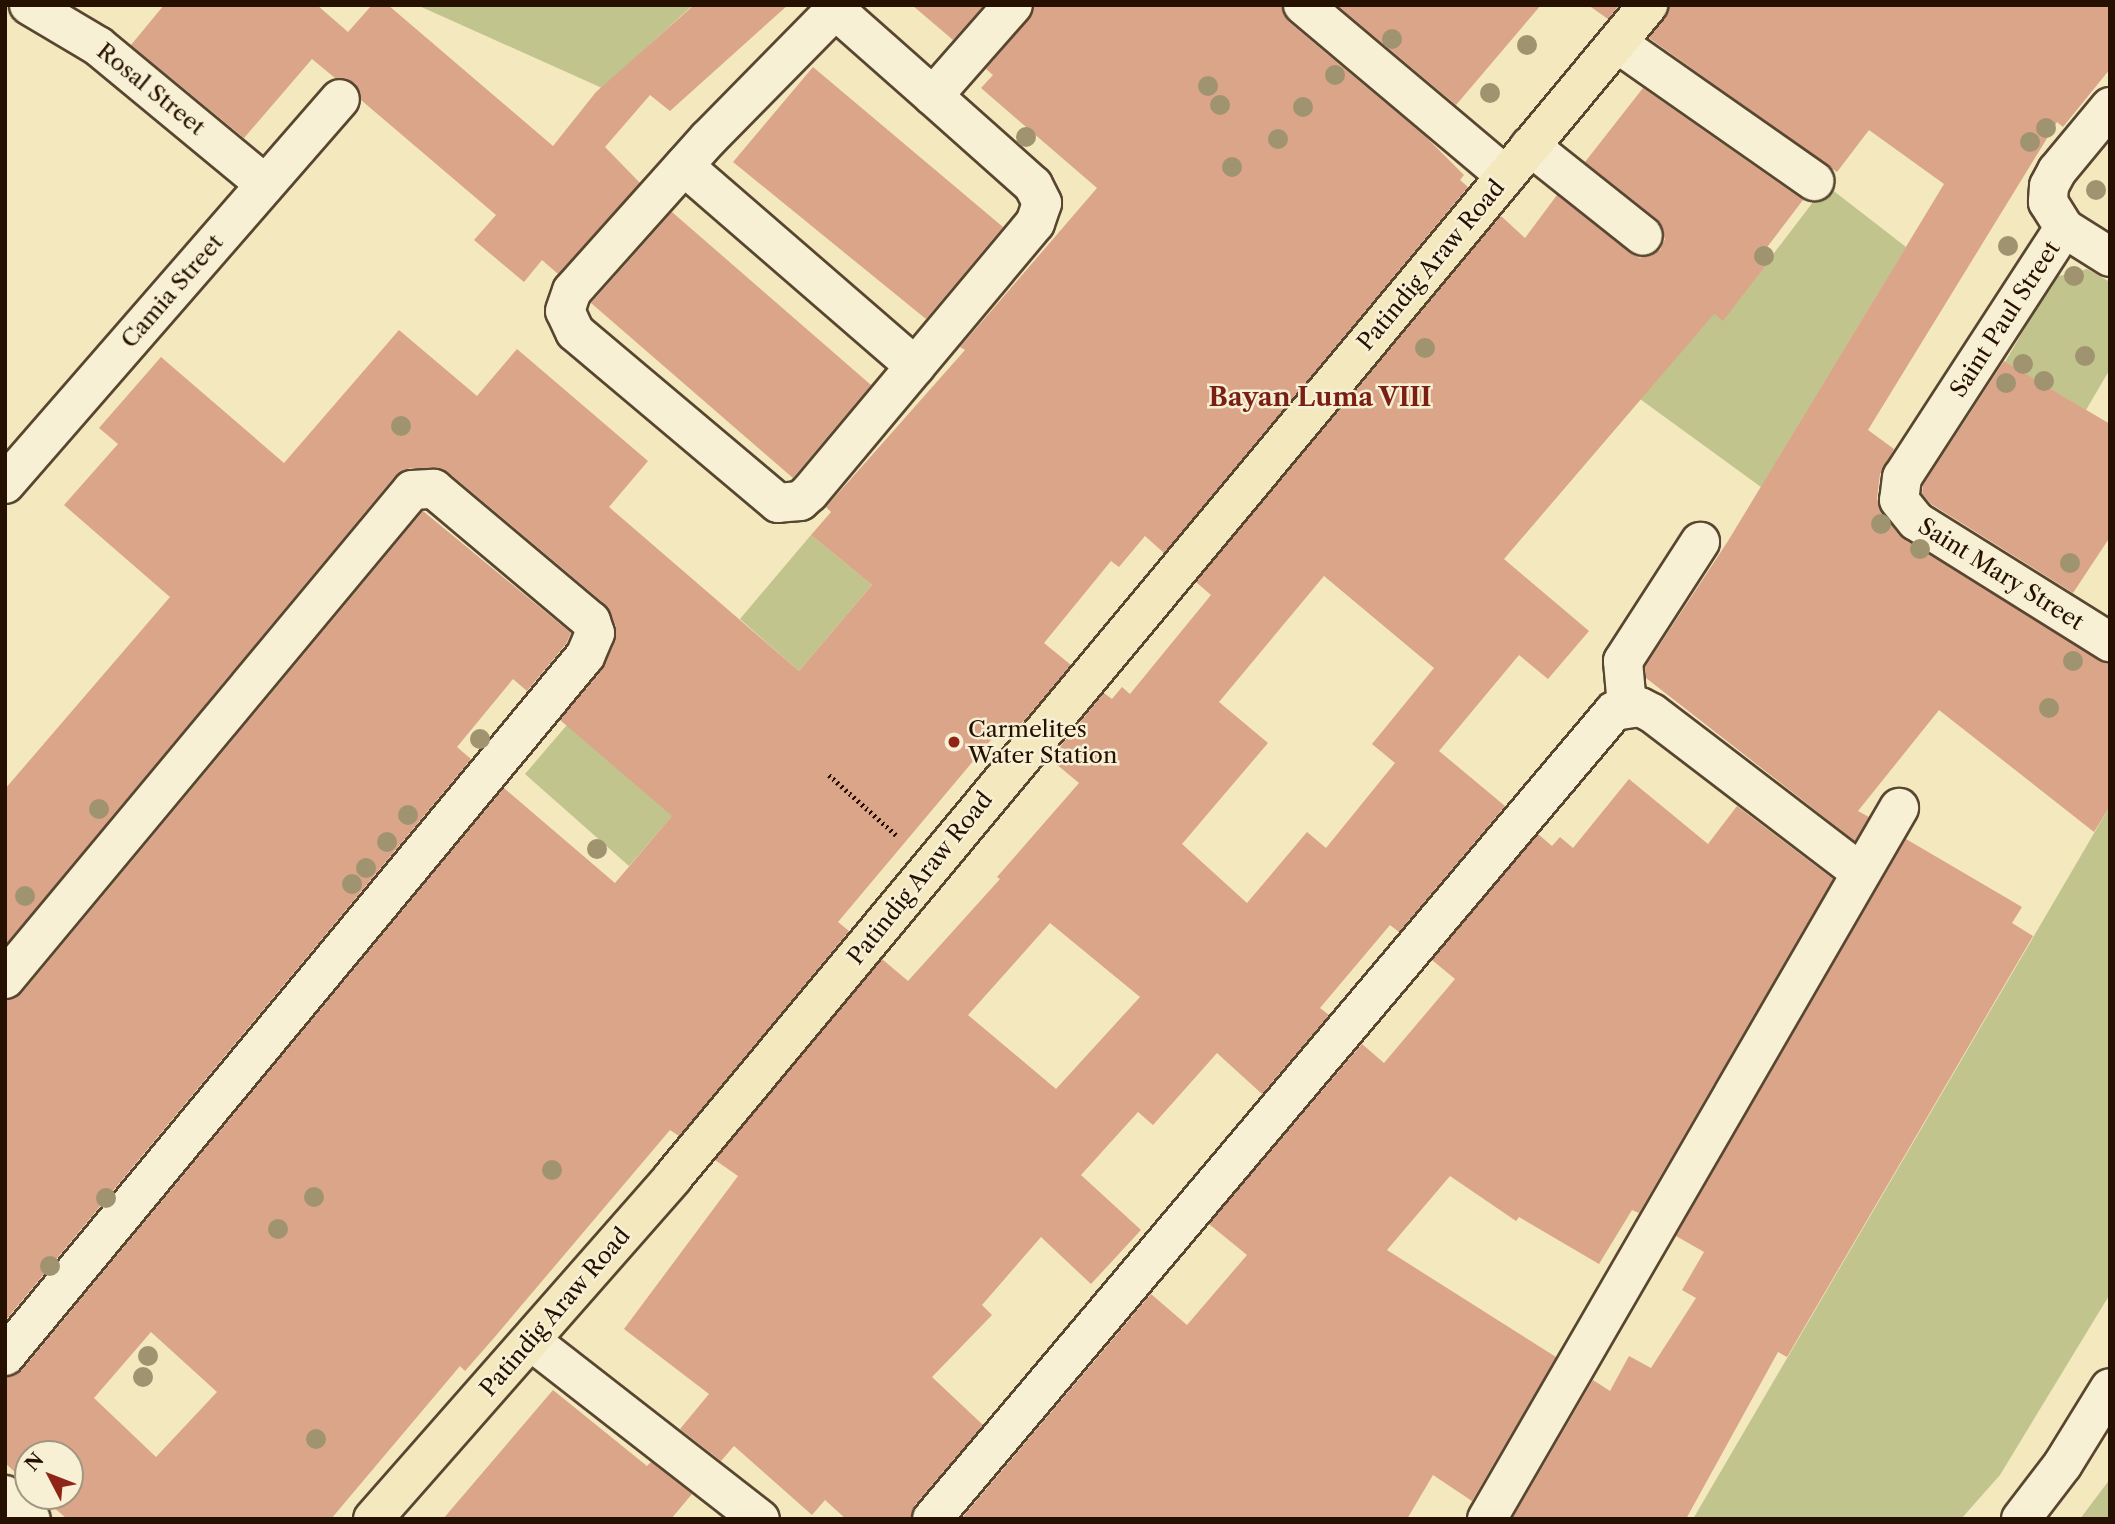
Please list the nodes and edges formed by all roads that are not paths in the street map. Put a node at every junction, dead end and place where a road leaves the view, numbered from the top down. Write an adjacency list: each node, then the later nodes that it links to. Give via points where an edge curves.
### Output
1 (29, 5): 14 (street, Rosal Street, via 98,46)
2 (1013, 5): 7 (street)
3 (1303, 5): 12 (street)
4 (1648, 5): 6 (main road, Patindig Araw Road)
5 (832, 7): 7 (street); 11 (street)
6 (1617, 43): 10 (main road, Patindig Araw Road); 13 (street)
7 (933, 96): 18 (street, via 1033,185 1042,203 1035,223)
8 (340, 99): 14 (street, Camia Street)
9 (2110, 107): 15 (street, Saint Paul Street, via 2049,186 2048,202)
10 (1530, 146): 12 (main road, Patindig Araw Road); 16 (street)
11 (684, 166): 18 (street); 18 (street, via 572,291 565,311 575,332 778,503 800,501 809,493)
12 (1506, 176): 27 (main road, Patindig Araw Road)
13 (1814, 181)
14 (265, 184): 19 (street, Camia Street)
15 (2064, 229): 17 (street); 20 (street, Saint Paul Street, via 1902,477)
16 (1643, 236)
17 (2110, 257)
18 (915, 366)
19 (5, 484)
20 (1899, 500): 22 (street, Saint Mary Street, via 1916,521)
21 (1700, 542): 23 (street, via 1623,661)
22 (2110, 642)
23 (1628, 706): 25 (street, via 1652,713); 34 (street, via 1602,720)
24 (1899, 808): 25 (street)
25 (1861, 873): 35 (street)
26 (5, 979): 28 (street, via 412,490 434,489 591,621 595,633 585,656)
27 (531, 1341): 32 (main road, Patindig Araw Road); 33 (street)
28 (5, 1356)
29 (2110, 1388): 36 (street, via 2063,1464)
30 (5, 1495): 31 (street)
31 (31, 1519)
32 (373, 1519)
33 (760, 1519)
34 (932, 1519)
35 (1487, 1519)
36 (2021, 1519)

